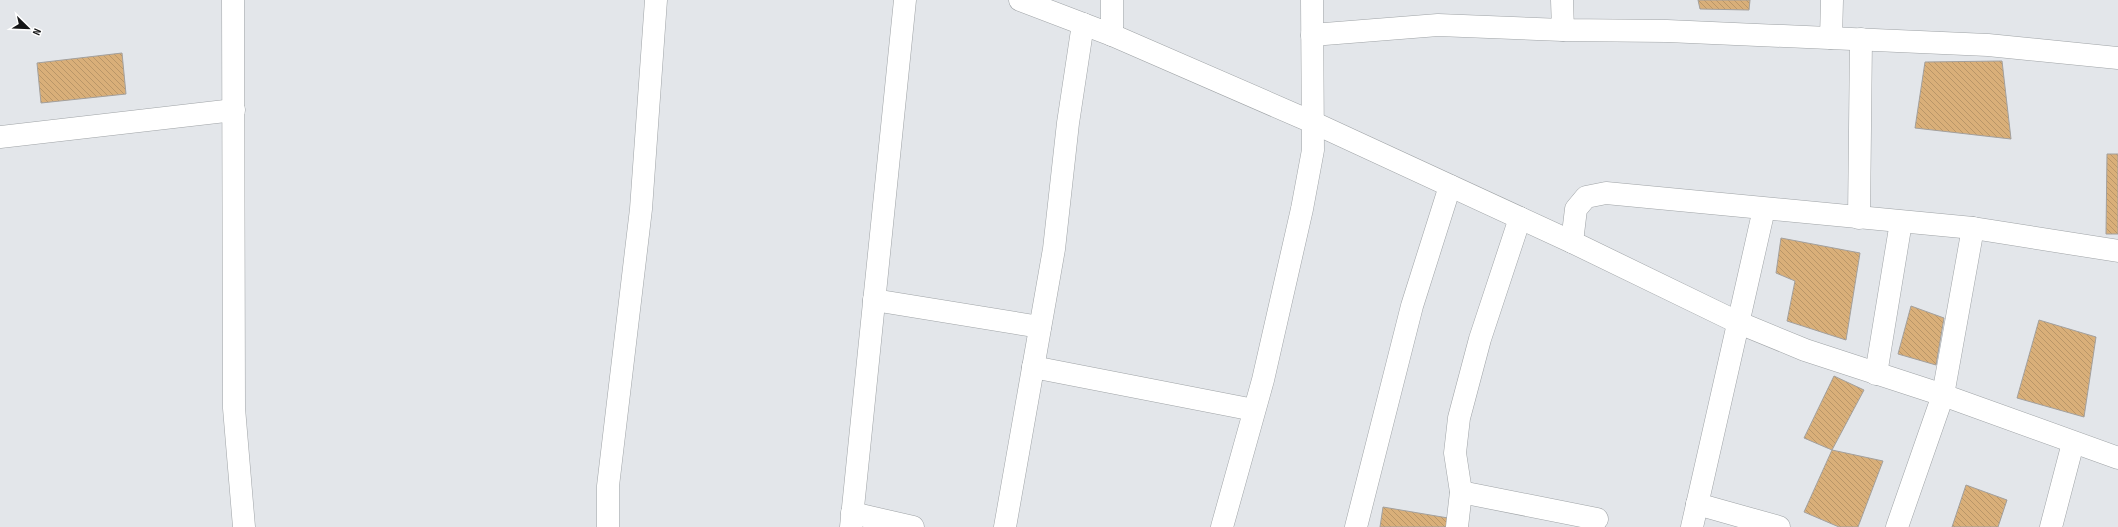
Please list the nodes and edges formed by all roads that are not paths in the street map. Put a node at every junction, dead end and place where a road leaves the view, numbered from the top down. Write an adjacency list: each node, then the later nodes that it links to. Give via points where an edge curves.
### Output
1 (233, 0): 16 (street)
2 (656, 0): 41 (street, via 641,209 608,486)
3 (905, 0): 27 (street)
4 (1020, 0): 9 (street)
5 (1112, 0): 11 (street)
6 (1312, 0): 12 (street)
7 (1562, 0): 10 (street)
8 (1832, 0): 13 (street)
9 (1084, 24): 11 (street); 29 (street, via 1068,123 1054,249)
10 (1563, 30): 12 (street, via 1438,25); 13 (street, via 1667,31)
11 (1112, 35): 17 (street)
12 (1312, 35): 17 (street)
13 (1831, 38): 14 (street)
14 (1861, 39): 15 (street, via 1988,45); 22 (street)
15 (2118, 58)
16 (234, 110): 18 (street); 40 (street, via 234,408)
17 (1312, 122): 19 (street); 33 (street, via 1313,150 1302,209)
18 (0, 137)
19 (1450, 186): 21 (street); 45 (street, via 1412,306)
20 (1764, 209): 22 (street); 25 (street, via 1606,193 1586,197 1576,209); 28 (street)
21 (1520, 218): 25 (street); 36 (street, via 1480,339 1459,418 1455,453)
22 (1859, 218): 23 (street)
23 (1901, 222): 24 (street); 31 (street)
24 (1973, 228): 26 (street); 32 (street)
25 (1572, 242): 28 (street)
26 (2118, 252)
27 (874, 300): 29 (street); 39 (street)
28 (1737, 322): 31 (street, via 1805,350); 37 (street)
29 (1040, 327): 30 (street)
30 (1033, 367): 33 (street); 43 (street)
31 (1876, 374): 32 (street)
32 (1943, 395): 34 (street); 49 (street)
33 (1254, 410): 44 (street)
34 (2073, 443): 35 (street); 50 (street)
35 (2118, 458)
36 (1461, 492): 38 (street); 46 (street)
37 (1698, 504): 47 (street); 48 (street)
38 (1597, 519)
39 (851, 520): 42 (street)
40 (244, 527)
41 (608, 527)
42 (913, 527)
43 (1005, 527)
44 (1222, 527)
45 (1356, 527)
46 (1457, 527)
47 (1692, 527)
48 (1779, 527)
49 (1897, 527)
50 (2051, 527)

